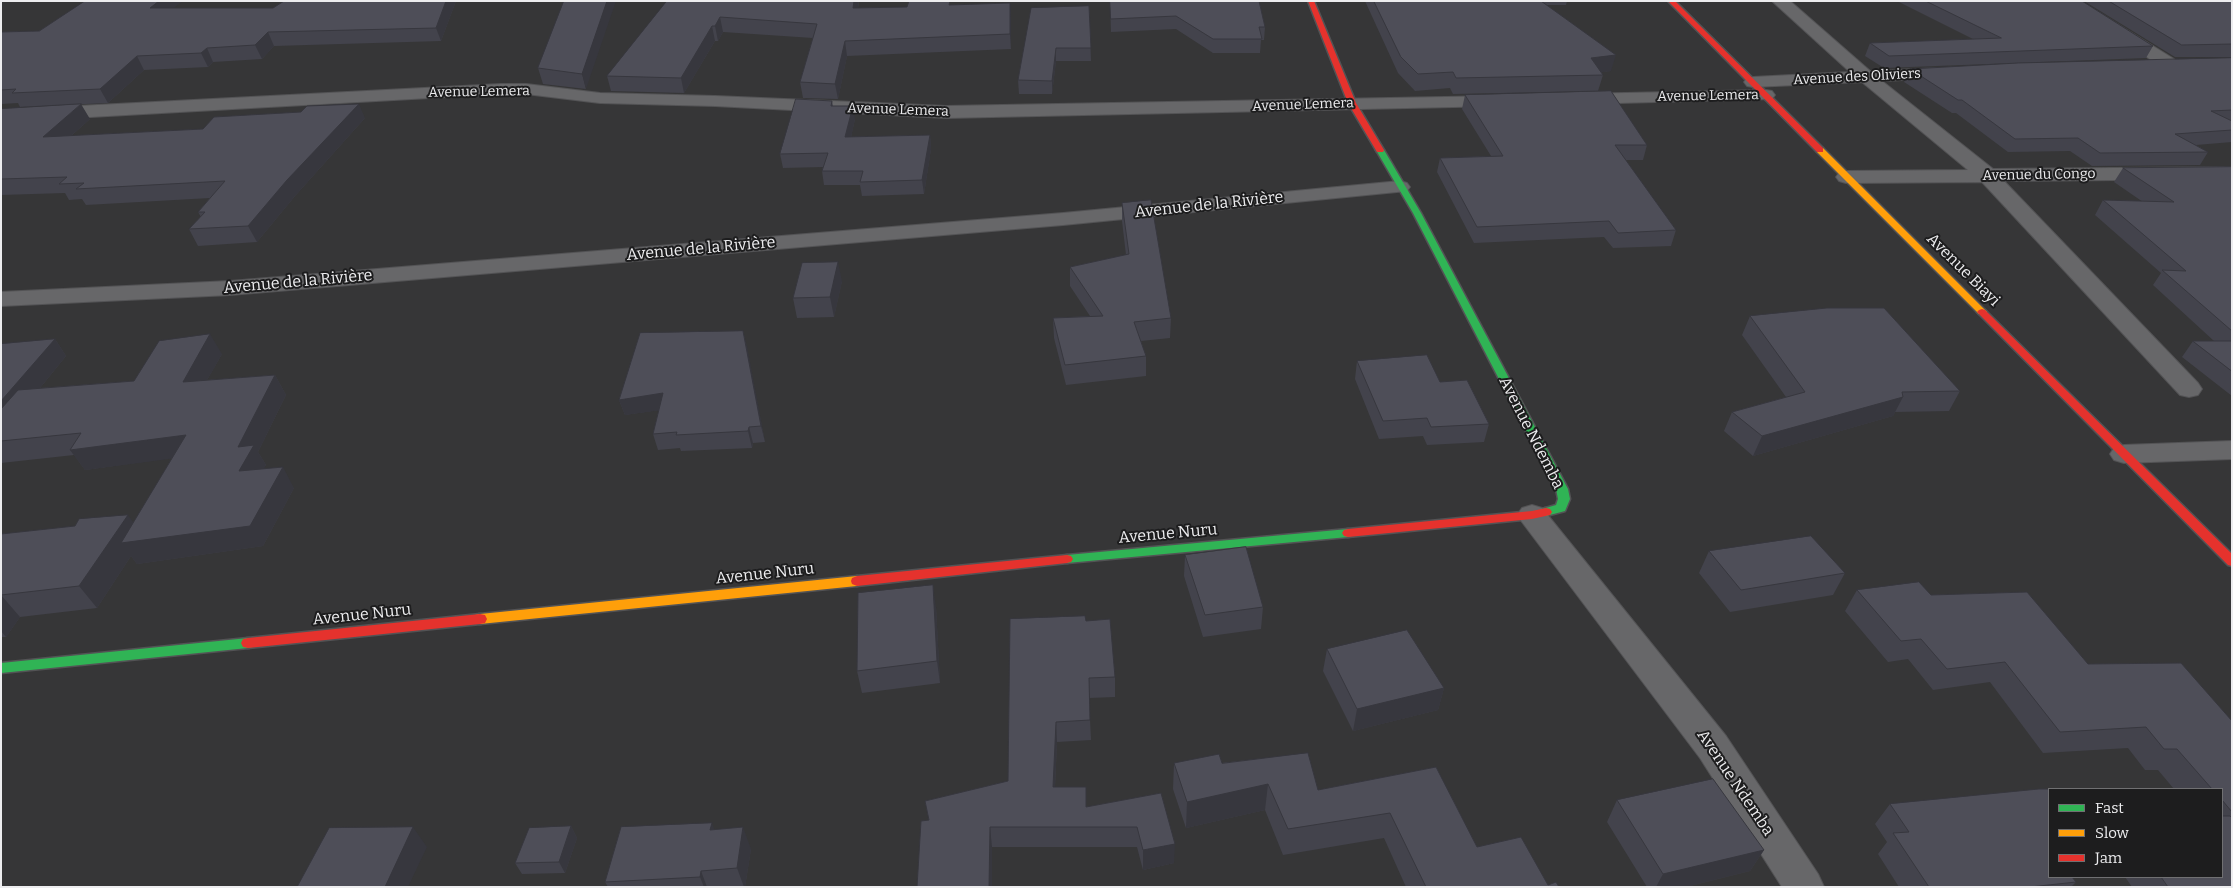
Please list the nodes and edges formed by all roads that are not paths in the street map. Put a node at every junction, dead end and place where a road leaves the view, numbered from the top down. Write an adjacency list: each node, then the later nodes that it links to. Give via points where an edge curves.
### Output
1 (1311, 1): 14 (street, Avenue Ndemba)
2 (1671, 1): 10 (street, Avenue Biayi)
3 (1780, 1): 9 (street)
4 (2069, 1): 6 (street)
5 (2138, 64): 6 (street)
6 (2168, 64): 7 (street)
7 (2186, 64)
8 (1964, 72): 9 (street, Avenue des Oliviers)
9 (1866, 77): 10 (street, Avenue des Oliviers); 17 (street)
10 (1753, 82): 11 (street, Avenue Biayi)
11 (1766, 95): 12 (street, Avenue Lemera); 18 (street, Avenue Biayi)
12 (1559, 99)
13 (1520, 100): 14 (street, Avenue Lemera)
14 (1352, 104): 15 (street, Avenue Lemera, via 946,112 600,98 501,88); 19 (street, Avenue Ndemba)
15 (1, 116)
16 (2232, 173): 17 (street, Avenue du Congo)
17 (1986, 175): 18 (street, Avenue du Congo); 21 (street)
18 (1846, 177): 23 (street, Avenue Biayi)
19 (1400, 187): 20 (street, Avenue de la Rivière, via 1053,220 230,288); 24 (street, Avenue Ndemba, via 1417,213 1562,489 1564,499 1561,508)
20 (1, 299)
21 (2189, 389)
22 (2232, 450): 23 (street)
23 (2124, 454): 25 (street, Avenue Biayi)
24 (1532, 515): 26 (street, Avenue Nuru); 27 (street, Avenue Ndemba, via 1713,747)
25 (2232, 562)
26 (1, 668)
27 (1804, 887)

